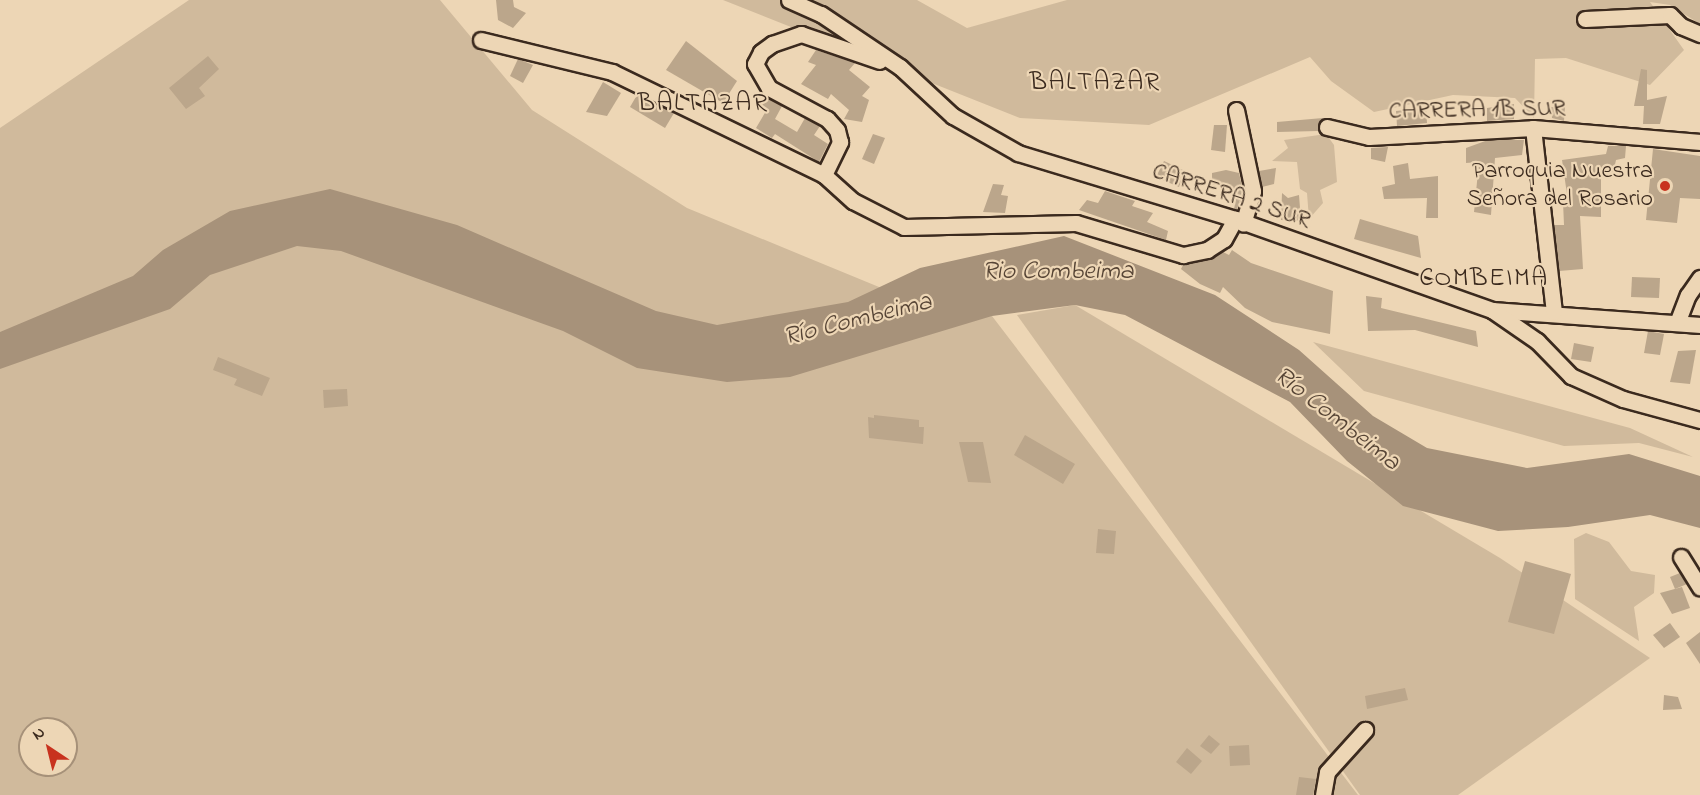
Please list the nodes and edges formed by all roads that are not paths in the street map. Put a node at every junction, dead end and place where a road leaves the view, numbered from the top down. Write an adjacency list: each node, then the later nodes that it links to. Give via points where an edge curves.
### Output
1 (789, 0): 5 (street, CARRERA 2 SUR, via 821,14)
2 (1586, 19): 3 (street, via 1670,15 1681,26)
3 (1700, 34)
4 (481, 40): 10 (street, via 612,72)
5 (900, 67): 10 (street, via 801,34 781,39 761,52 755,64 769,88 827,119 837,130 840,142); 11 (street, CARRERA 2 SUR, via 953,116 1017,153)
6 (1236, 110): 11 (street, via 1252,191)
7 (1328, 127): 8 (street, CARRERA 1B SUR, via 1369,137)
8 (1533, 128): 9 (street, CARRERA 1B SUR); 14 (street)
9 (1700, 142)
10 (824, 175): 11 (street, via 853,201 904,227 1076,223 1183,255 1207,250 1224,239)
11 (1239, 221): 13 (street, CARRERA 2 SUR)
12 (1700, 278): 15 (street)
13 (1492, 310): 14 (street, CARRERA 2 SUR); 17 (street, via 1537,341 1570,376 1623,399)
14 (1554, 312): 15 (street, CARRERA 2 SUR)
15 (1677, 323): 16 (street, CARRERA 2 SUR)
16 (1700, 325)
17 (1700, 420)
18 (1681, 557): 19 (street)
19 (1700, 587)
20 (1365, 730): 21 (street, via 1327,772)
21 (1323, 795)

